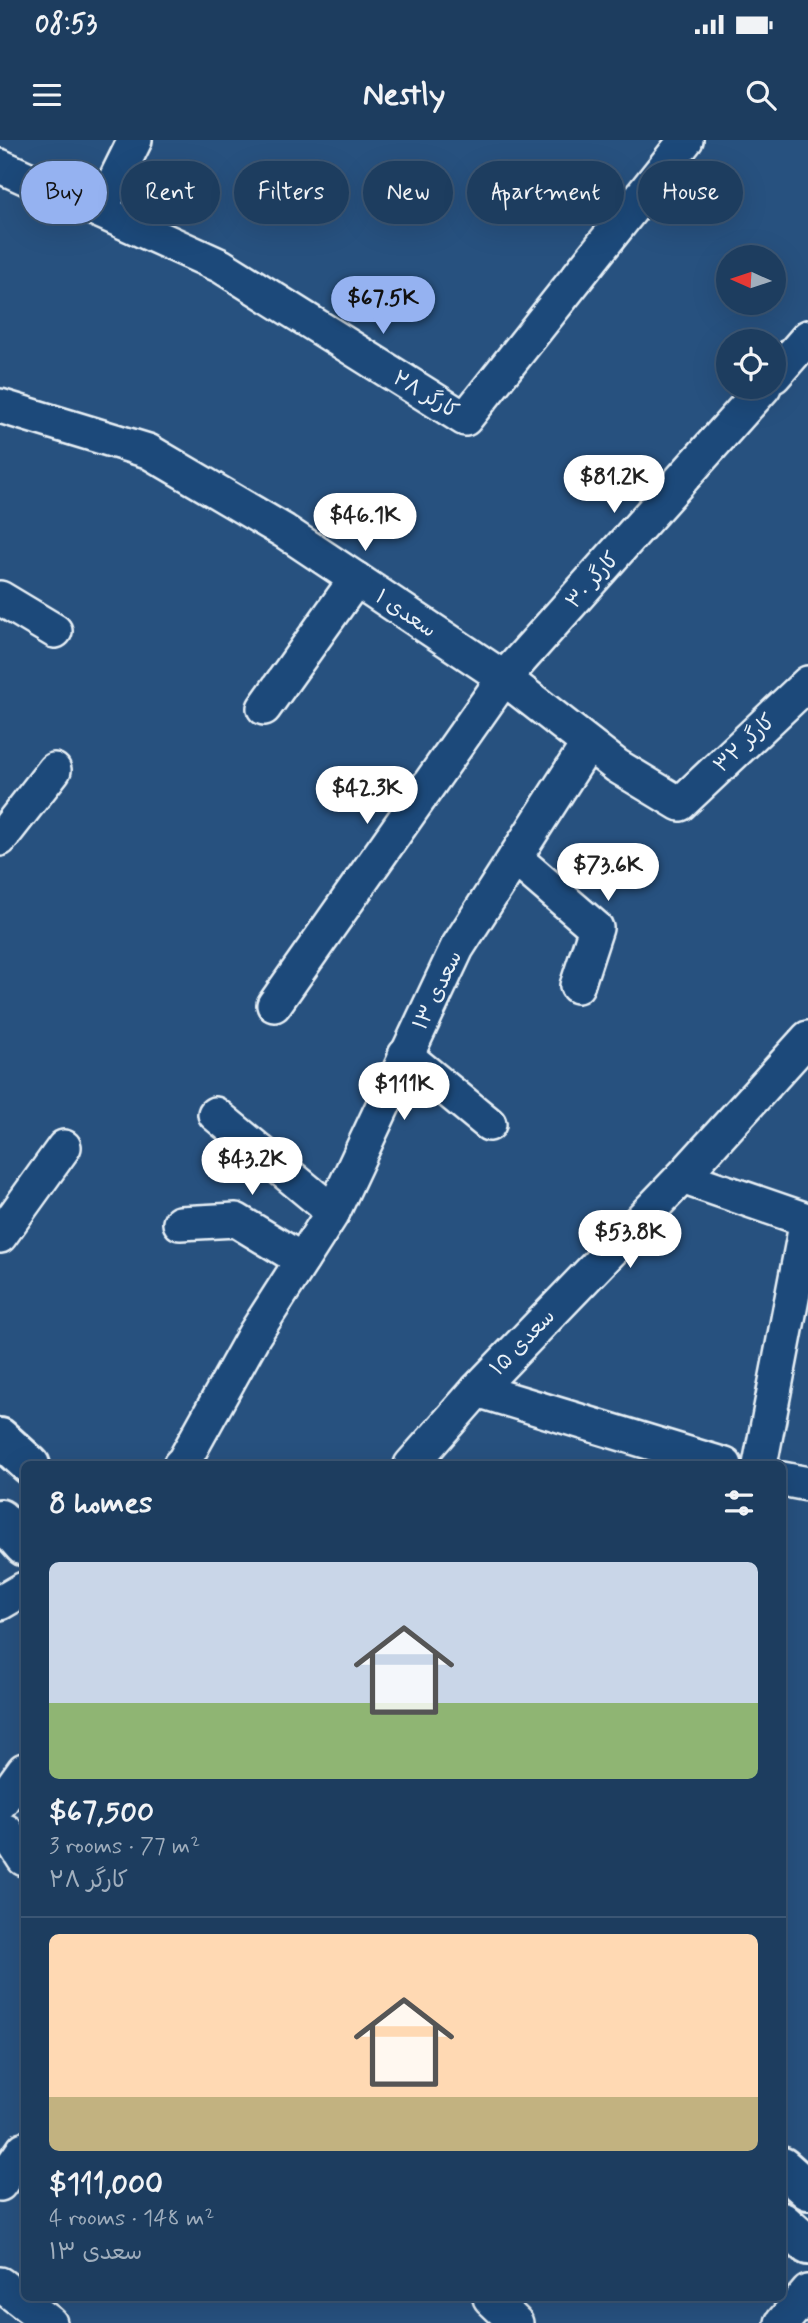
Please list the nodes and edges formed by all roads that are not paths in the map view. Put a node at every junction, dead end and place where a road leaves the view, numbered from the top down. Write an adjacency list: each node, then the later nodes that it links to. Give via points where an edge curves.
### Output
1 (5, 140): 4 (street)
2 (135, 140): 7 (street)
3 (686, 140): 8 (street, کارگر ۲۸, via 465,419 221,266)
4 (0, 153)
5 (0, 166): 6 (street, کارگر ۲۸)
6 (21, 175)
7 (107, 197)
8 (107, 214)
9 (808, 337): 10 (street)
10 (786, 362)
11 (753, 399): 16 (street, کارگر ۳۰)
12 (0, 406): 13 (street, سعدی ۱, via 148,451)
13 (356, 579): 16 (street, سعدی ۱); 18 (street)
14 (0, 598): 15 (street)
15 (55, 631)
16 (504, 678): 19 (street, سعدی ۱); 25 (street, کارگر ۳۰)
17 (808, 683): 21 (street, کارگر ۳۲)
18 (264, 708)
19 (589, 744): 21 (street, سعدی ۱); 23 (street, سعدی ۱۳)
20 (54, 770): 22 (street)
21 (680, 804)
22 (0, 839)
23 (514, 858): 24 (street, via 596,928); 27 (street, سعدی ۱۳, via 457,948)
24 (577, 986)
25 (274, 1005)
26 (808, 1038): 31 (street, سعدی ۱۵)
27 (405, 1055): 29 (street); 32 (street, سعدی ۱۳)
28 (215, 1114): 32 (street)
29 (489, 1124)
30 (64, 1147): 34 (street)
31 (682, 1177): 36 (street, سعدی ۱۵); 42 (street, via 807,1220)
32 (333, 1212): 35 (street, سعدی ۱۳)
33 (180, 1223): 35 (street, via 236,1220)
34 (0, 1236)
35 (302, 1260): 39 (street, سعدی ۱۳)
36 (477, 1390): 40 (street, سعدی ۱۵); 41 (street)
37 (0, 1438): 38 (main road)
38 (26, 1461)
39 (184, 1461)
40 (415, 1461)
41 (712, 1461)
42 (761, 1461)
43 (786, 1480): 44 (street)
44 (808, 1484)
45 (0, 1519): 46 (main road)
46 (21, 1543)
47 (21, 1591): 48 (street)
48 (0, 1603)
49 (21, 1780): 50 (street)
50 (8, 1823): 51 (street)
51 (21, 1852)
52 (21, 2153): 54 (street)
53 (786, 2171): 55 (main road)
54 (0, 2184)
55 (808, 2190)
56 (786, 2226): 57 (main road)
57 (808, 2245)
58 (0, 2284): 60 (street)
59 (808, 2292): 63 (street)
60 (21, 2300)
61 (22, 2301): 62 (street)
62 (50, 2323)
63 (782, 2323)

